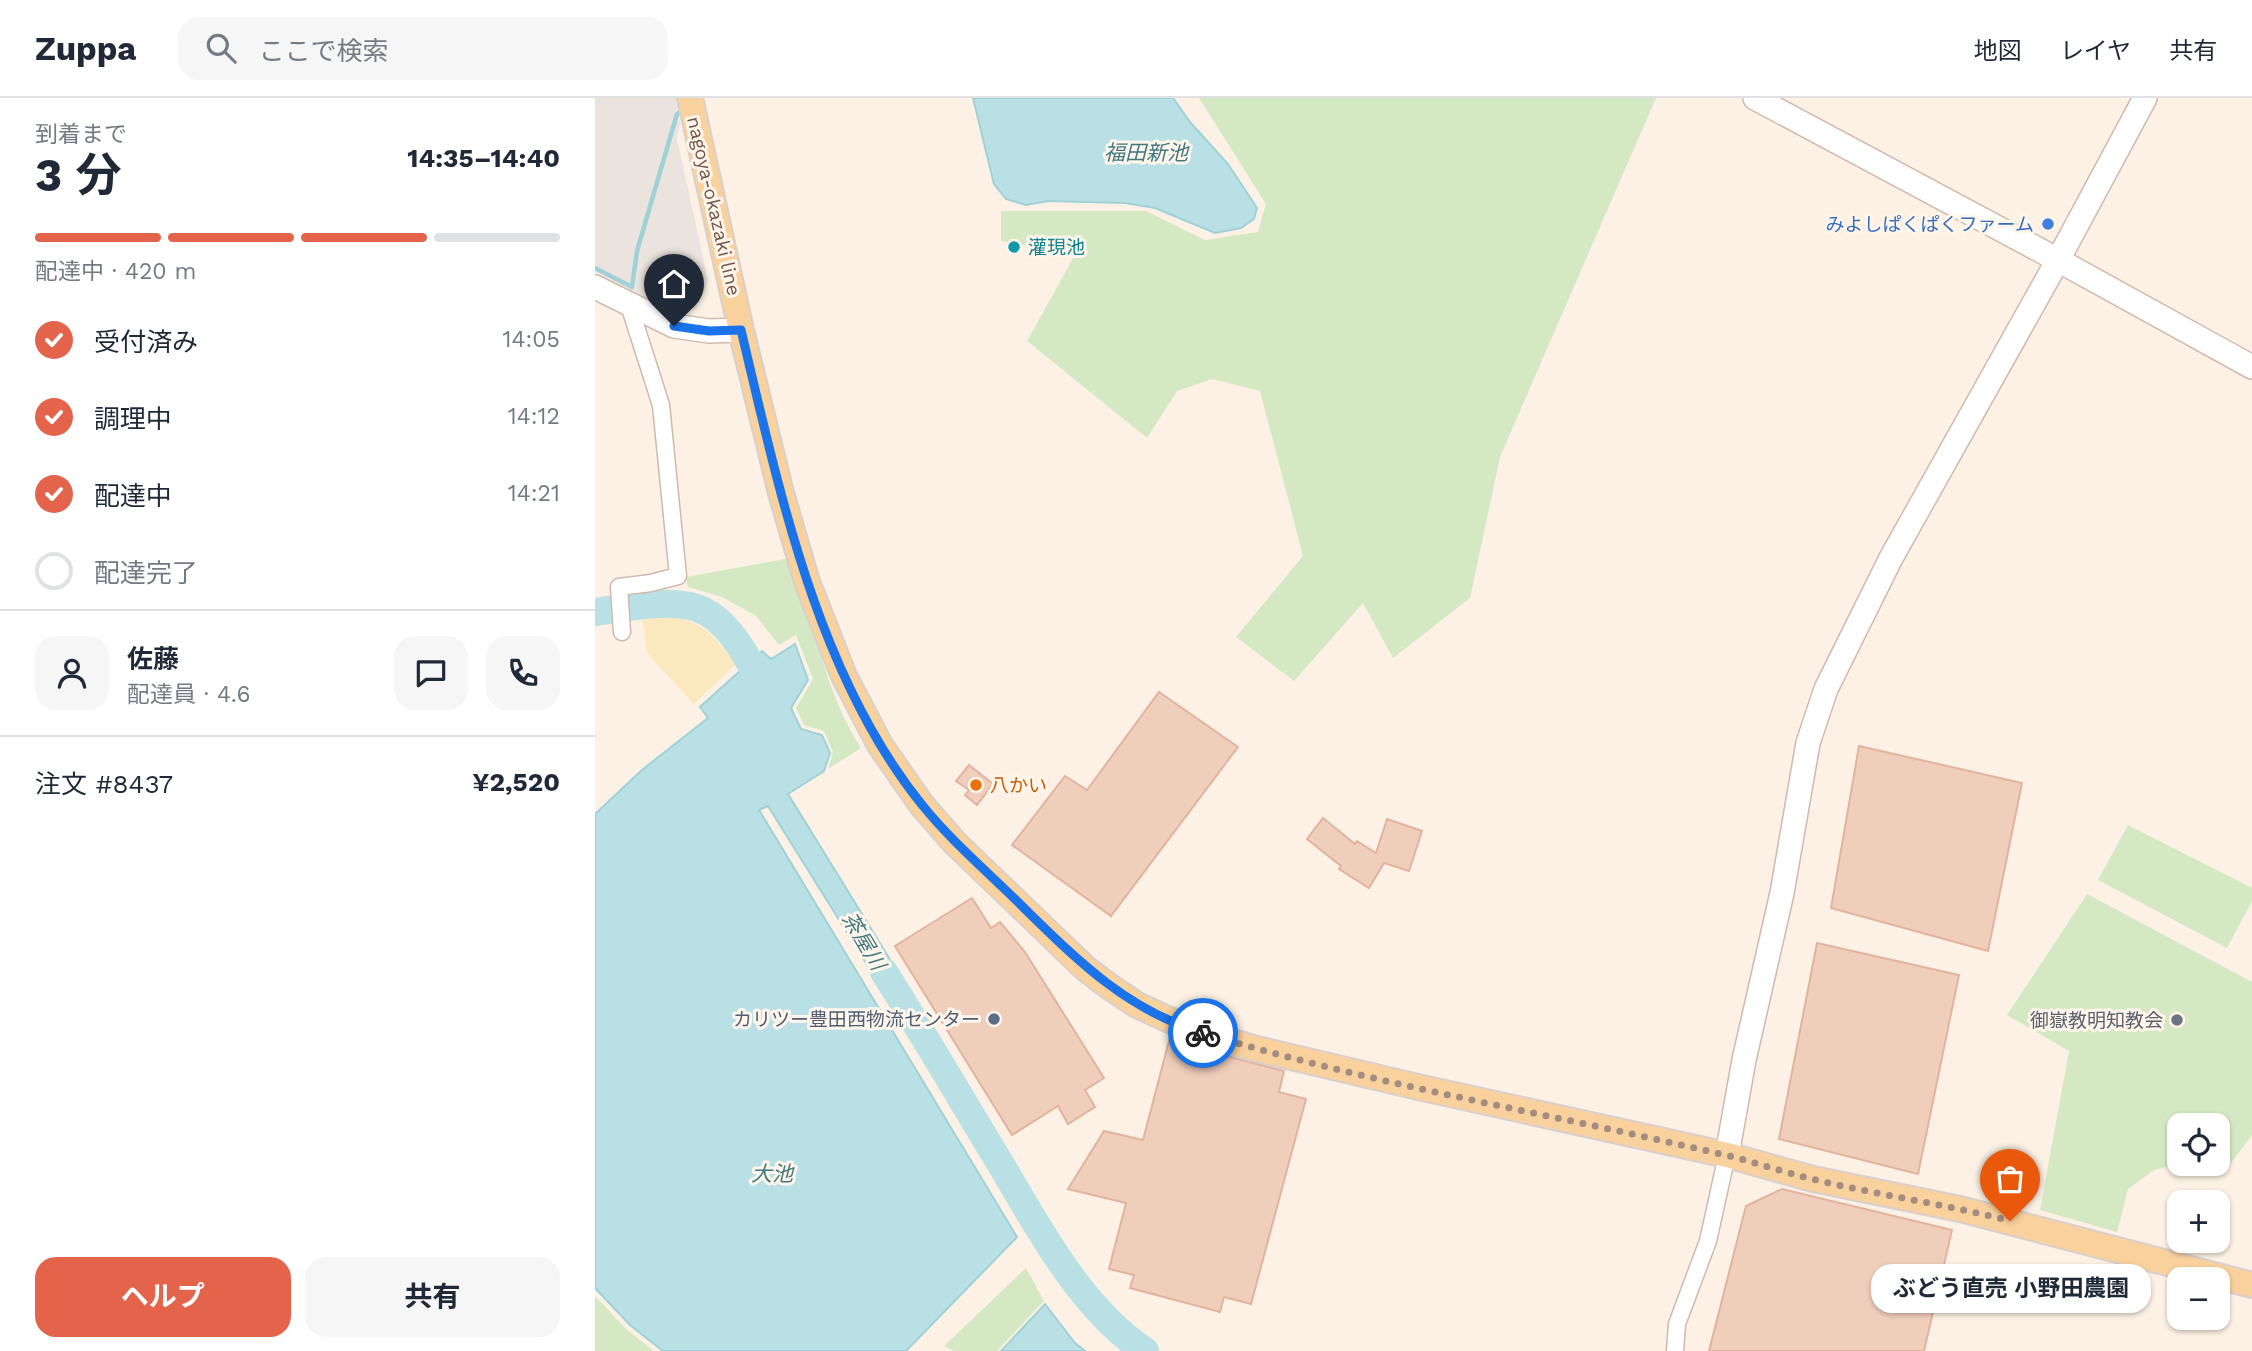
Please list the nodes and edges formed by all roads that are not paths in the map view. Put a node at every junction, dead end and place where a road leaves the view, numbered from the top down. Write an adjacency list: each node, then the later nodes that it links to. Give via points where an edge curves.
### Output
1 (690, 98): 7 (main road, nagoya-okazaki line)
2 (1755, 98): 4 (street)
3 (2145, 98): 4 (street)
4 (2058, 260): 8 (street); 10 (street, via 1897,547 1826,689 1808,743)
5 (595, 287): 6 (street)
6 (629, 305): 7 (street, via 674,326); 9 (street, via 661,405 678,576 619,587)
7 (741, 330): 10 (main road, nagoya-okazaki line, via 807,582 865,717 899,774 940,826 1085,968 1137,1005 1252,1048)
8 (2252, 367)
9 (622, 632)
10 (1727, 1155): 11 (main road, nagoya-okazaki line); 12 (street, via 1708,1241 1677,1324)
11 (2252, 1284)
12 (1675, 1351)

